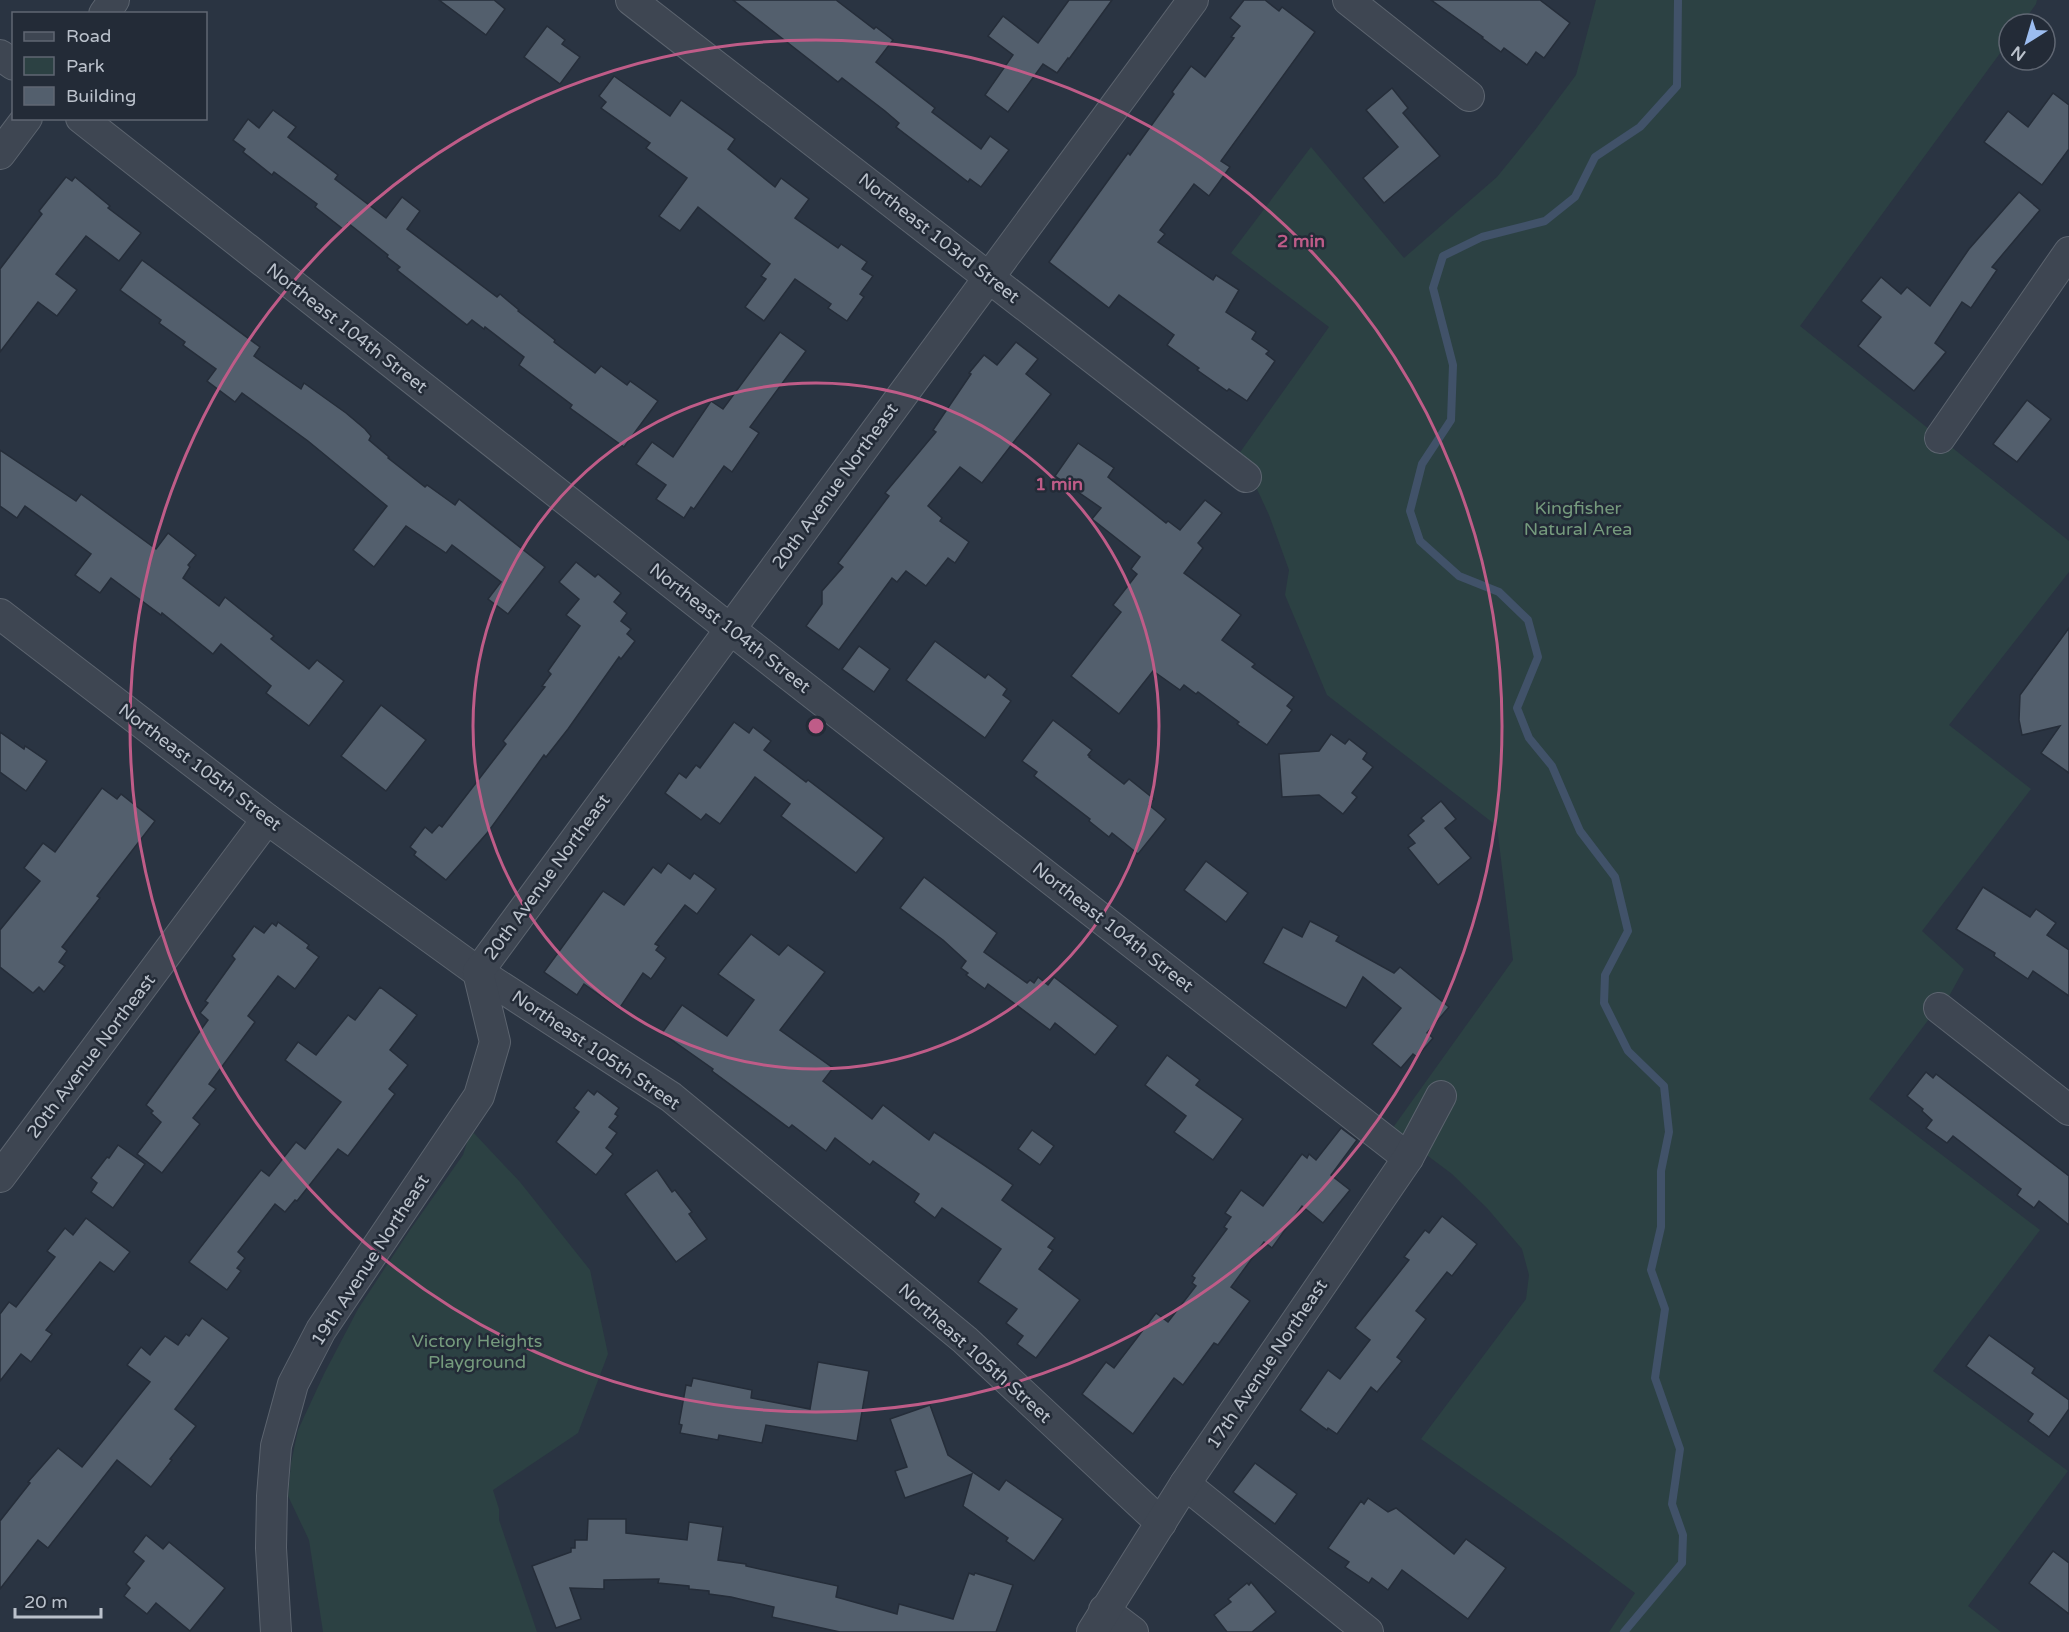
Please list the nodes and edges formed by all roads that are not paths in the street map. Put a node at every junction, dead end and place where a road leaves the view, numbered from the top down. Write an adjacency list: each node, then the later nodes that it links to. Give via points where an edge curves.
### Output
1 (631, 0): 9 (street, Northeast 103rd Street)
2 (1193, 0): 9 (street, 20th Avenue Northeast)
3 (1348, 0): 4 (street)
4 (1469, 96)
5 (26, 120): 7 (street)
6 (84, 120): 13 (street, Northeast 104th Street)
7 (0, 154)
8 (2069, 252): 10 (street)
9 (988, 276): 11 (street, Northeast 103rd Street); 13 (street, 20th Avenue Northeast)
10 (1940, 438)
11 (1246, 477)
12 (0, 614): 14 (street, Northeast 105th Street)
13 (730, 629): 15 (street, 20th Avenue Northeast); 19 (street, Northeast 104th Street)
14 (267, 819): 15 (street, Northeast 105th Street); 20 (street, 20th Avenue Northeast)
15 (478, 972): 22 (street, Northeast 105th Street, via 671,1097 964,1340); 24 (street, 19th Avenue Northeast, via 495,1042 479,1096 321,1330 293,1384 276,1446 272,1496)
16 (1939, 1008): 18 (street)
17 (1441, 1096): 19 (street, 17th Avenue Northeast)
18 (2069, 1110)
19 (1408, 1158): 21 (street, 17th Avenue Northeast)
20 (0, 1177)
21 (1185, 1484): 22 (street, 17th Avenue Northeast); 26 (street)
22 (1161, 1523): 23 (street, 17th Avenue Northeast)
23 (1098, 1621): 25 (street)
24 (276, 1632)
25 (1132, 1632)
26 (1368, 1632)

